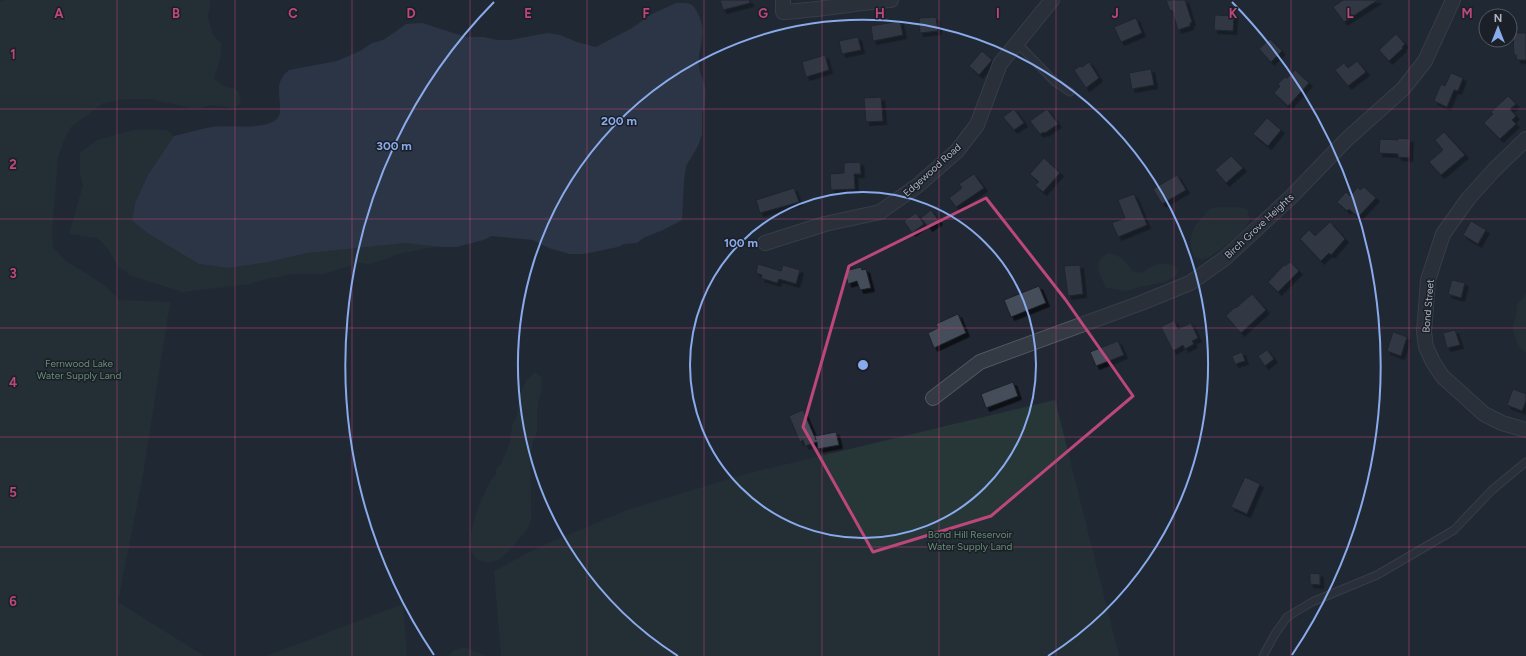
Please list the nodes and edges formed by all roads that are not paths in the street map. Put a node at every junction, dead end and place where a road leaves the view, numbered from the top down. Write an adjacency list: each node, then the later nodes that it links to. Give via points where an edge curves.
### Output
1 (783, 0): 2 (street, via 783,12)
2 (891, 0)
3 (1052, 0): 5 (street, Edgewood Road)
4 (1453, 0): 9 (street, Birch Grove Heights, via 1425,61 1403,89 1347,139 1291,197 1224,259 1190,283 980,362)
5 (1017, 43): 6 (lane, via 1055,82); 8 (street, Edgewood Road, via 1000,64 977,125 957,150 917,186 880,212 825,224)
6 (1070, 92)
7 (1526, 139): 10 (street, Bond Street, via 1468,199 1443,234 1428,280 1424,332 1426,347 1442,376 1484,414 1502,423)
8 (765, 243)
9 (933, 398)
10 (1526, 430)
11 (1526, 462): 12 (lane, via 1492,490 1454,530 1377,575 1312,602 1287,618)
12 (1264, 656)

